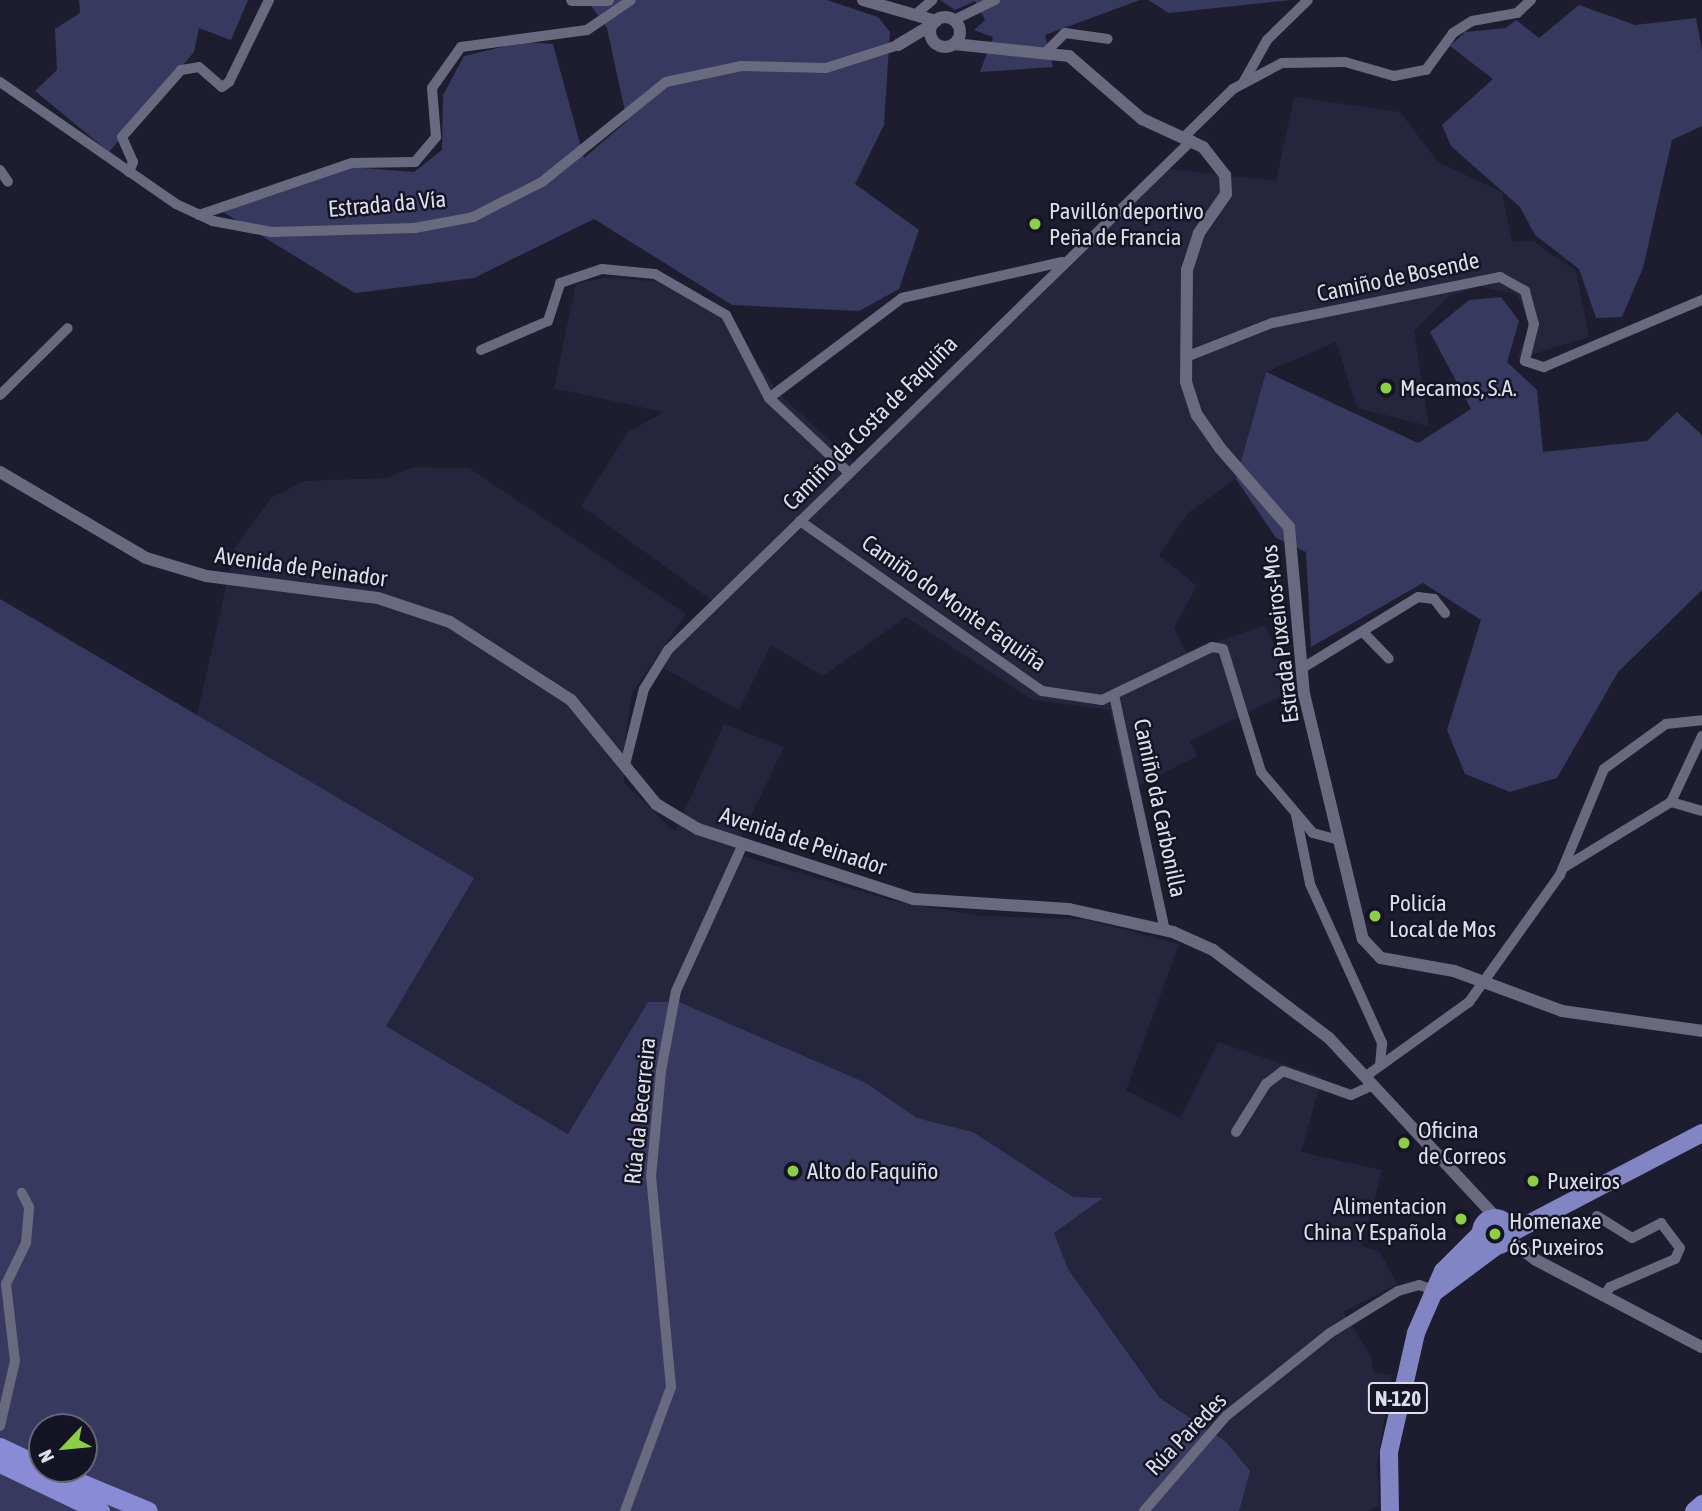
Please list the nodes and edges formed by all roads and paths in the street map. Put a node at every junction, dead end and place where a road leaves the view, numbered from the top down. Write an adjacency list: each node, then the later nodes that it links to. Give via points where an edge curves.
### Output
1 (270, 0): 21 (street, via 229,82 222,87 199,67 181,70 122,137 133,162)
2 (572, 0): 3 (street)
3 (608, 0)
4 (631, 0): 23 (street, via 587,30 461,47 432,89 436,137 415,162 352,163)
5 (863, 0): 10 (street)
6 (932, 0): 10 (street)
7 (995, 0): 12 (street, via 974,12)
8 (1308, 0): 18 (street, via 1267,40)
9 (1531, 0): 18 (street, via 1517,13 1472,21 1453,33 1426,70 1394,76 1345,62 1282,63)
10 (915, 15): 11 (street)
11 (934, 22): 12 (street); 14 (street); 15 (street)
12 (956, 32): 14 (street); 16 (street, Estrada Puxeiros-Mos, via 978,45)
13 (1108, 39): 16 (street, via 1065,33)
14 (933, 40): 15 (street)
15 (898, 45): 23 (street, Estrada da Vía, via 825,68 741,66 666,82 542,182 474,217 415,228 272,232)
16 (1047, 51): 19 (street, Estrada Puxeiros-Mos, via 1087,66 1142,119)
17 (0, 82): 21 (street, Estrada da Vía)
18 (1243, 83): 19 (street, Camiño da Costa de Faquiña)
19 (1188, 138): 24 (street, Camiño da Costa de Faquiña); 28 (street, Estrada Puxeiros-Mos, via 1218,161 1228,182 1221,207 1192,249)
20 (0, 170): 22 (street)
21 (129, 172): 23 (street, Estrada da Vía)
22 (8, 182)
23 (199, 215)
24 (1062, 262): 30 (street, via 902,298); 31 (street, Camiño da Costa de Faquiña)
25 (1702, 300): 28 (street, Camiño de Bosende, via 1544,367 1525,361 1534,324 1525,291 1500,277 1272,323)
26 (68, 328): 29 (street)
27 (481, 350): 30 (street, via 548,321 560,283 627,268 677,282 726,316)
28 (1186, 357): 37 (street, Estrada Puxeiros-Mos, via 1185,382 1197,415 1289,527)
29 (0, 395)
30 (769, 398): 31 (street)
31 (847, 471): 33 (street, Camiño da Costa de Faquiña)
32 (0, 472): 41 (street, Avenida de Peinador, via 146,558 206,576 378,598 450,622 571,700)
33 (800, 521): 38 (street, Camiño do Monte Faquiña, via 1019,680 1054,693 1102,700); 41 (street, Camiño da Costa de Faquiña, via 656,663)
34 (1445, 613): 35 (street, via 1434,599 1418,597)
35 (1363, 632): 36 (street); 37 (street)
36 (1389, 659)
37 (1301, 669): 45 (street, Estrada Puxeiros-Mos)
38 (1114, 695): 44 (street, Camiño do Monte Faquiña, via 1212,647 1223,649 1261,772); 48 (street, Camiño da Carbonilla)
39 (1702, 720): 47 (street, via 1666,724 1604,769)
40 (1702, 736): 42 (street)
41 (625, 765): 46 (street, Avenida de Peinador, via 656,804)
42 (1671, 802): 43 (street); 47 (street)
43 (1702, 811)
44 (1296, 815): 45 (street, Camiño do Monte Faquiña, via 1313,833); 51 (street, via 1310,884 1382,1043)
45 (1336, 839): 49 (street, Estrada Puxeiros-Mos, via 1356,920 1371,949 1392,962)
46 (742, 846): 48 (street, Avenida de Peinador, via 914,899 1069,909); 69 (street, Rúa da Becerreira, via 676,991 661,1072 651,1177 671,1387)
47 (1563, 869): 49 (street)
48 (1165, 930): 52 (street, Avenida de Peinador, via 1213,950 1265,987)
49 (1482, 982): 50 (street, Estrada Puxeiros-Mos, via 1588,1018); 51 (street, via 1454,1015)
50 (1702, 1031)
51 (1380, 1064): 52 (street)
52 (1370, 1080): 53 (street, via 1351,1094 1283,1071 1266,1084); 57 (street, Avenida de Peinador, via 1471,1195)
53 (1236, 1132)
54 (1702, 1133): 57 (highway, N-120, via 1544,1216)
55 (22, 1193): 61 (street, via 29,1207 26,1243 6,1284 15,1361)
56 (1597, 1216): 59 (street, via 1632,1238 1661,1223 1680,1248 1675,1259)
57 (1496, 1231): 58 (highway, N-120, via 1443,1271); 59 (street, Avenida de Peinador, via 1524,1254)
58 (1436, 1292): 70 (street, Rúa Paredes, via 1419,1285 1398,1291 1330,1333 1226,1416); 71 (highway, N-120, via 1416,1333 1395,1414)
59 (1605, 1295): 60 (street, Avenida de Peinador)
60 (1702, 1347)
61 (0, 1426)
62 (0, 1447): 63 (highway)
63 (28, 1460)
64 (0, 1463): 67 (highway)
65 (81, 1483): 68 (highway)
66 (1702, 1504): 72 (highway)
67 (100, 1511)
68 (148, 1511)
69 (625, 1511)
70 (1144, 1511)
71 (1391, 1511)
72 (1694, 1511)

